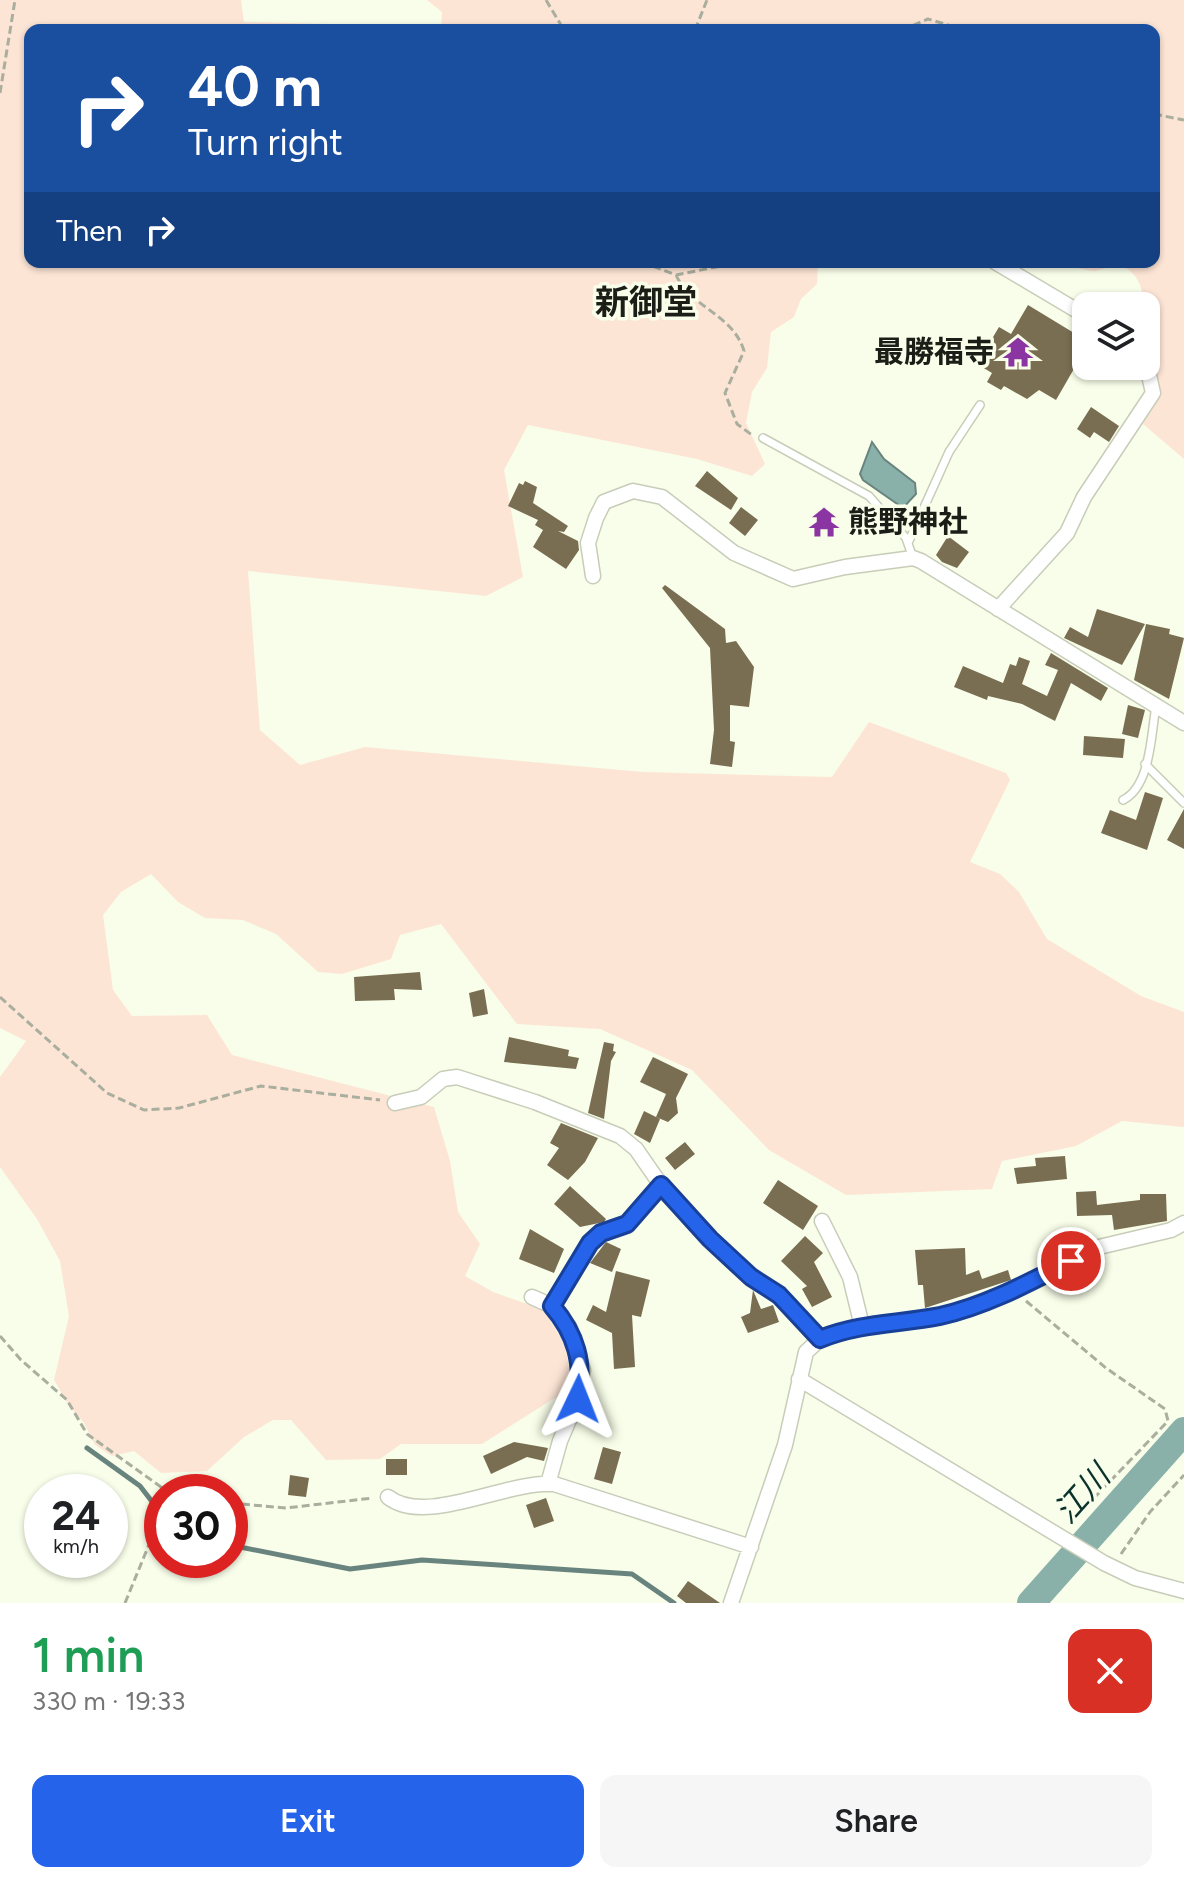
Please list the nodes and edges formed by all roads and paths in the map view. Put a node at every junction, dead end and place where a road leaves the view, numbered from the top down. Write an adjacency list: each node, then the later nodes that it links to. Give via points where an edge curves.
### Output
1 (15, 0): 8 (path)
2 (546, 0): 4 (path)
3 (707, 0): 5 (path)
4 (560, 24)
5 (697, 24)
6 (916, 24): 7 (path, via 928,19)
7 (945, 24)
8 (0, 93)
9 (1160, 115): 10 (path)
10 (1184, 120)
11 (658, 268): 14 (path)
12 (708, 268): 14 (path)
13 (1005, 268): 15 (street)
14 (676, 275): 18 (path, via 682,288 739,336 744,351 725,393 737,424)
15 (1072, 308)
16 (1150, 380): 22 (street, via 1153,393 1144,410 1084,497 1067,533)
17 (980, 405): 19 (lane, via 949,452)
18 (763, 438): 19 (lane, via 869,496)
19 (908, 543): 20 (lane)
20 (913, 558): 21 (street, via 793,579 734,553 662,497 633,491 604,502 596,518 588,543); 22 (street)
21 (593, 576)
22 (998, 609): 23 (street)
23 (1156, 706): 24 (street); 25 (lane)
24 (1184, 723)
25 (1145, 764): 26 (lane, via 1134,795); 27 (lane)
26 (1123, 800)
27 (1184, 803)
28 (0, 997): 29 (path, via 107,1093 144,1110 179,1108 261,1086)
29 (395, 1103): 30 (street, via 421,1097 443,1079 468,1080 620,1136)
30 (661, 1185): 35 (street, via 627,1224 590,1243); 38 (street, via 710,1239 779,1295)
31 (822, 1221): 36 (street, via 850,1277)
32 (1184, 1223): 33 (street, via 1099,1247)
33 (1016, 1289): 36 (street, via 942,1316); 45 (path, via 1106,1368 1165,1409 1168,1421)
34 (532, 1297): 35 (street)
35 (552, 1306): 42 (street, via 569,1327 583,1370)
36 (862, 1326): 38 (street)
37 (0, 1336): 40 (path, via 67,1400 87,1434)
38 (820, 1339): 39 (street, via 806,1352)
39 (799, 1379): 45 (street); 46 (street, via 785,1445)
40 (144, 1475)
41 (1184, 1475): 48 (path)
42 (548, 1484): 43 (street, via 527,1484 431,1507 411,1508); 46 (street)
43 (388, 1497): 44 (path, via 286,1508)
44 (248, 1505)
45 (1062, 1537): 48 (street)
46 (751, 1547): 51 (street)
47 (144, 1557): 50 (path)
48 (1108, 1565): 49 (street)
49 (1184, 1591)
50 (125, 1603)
51 (731, 1603)

